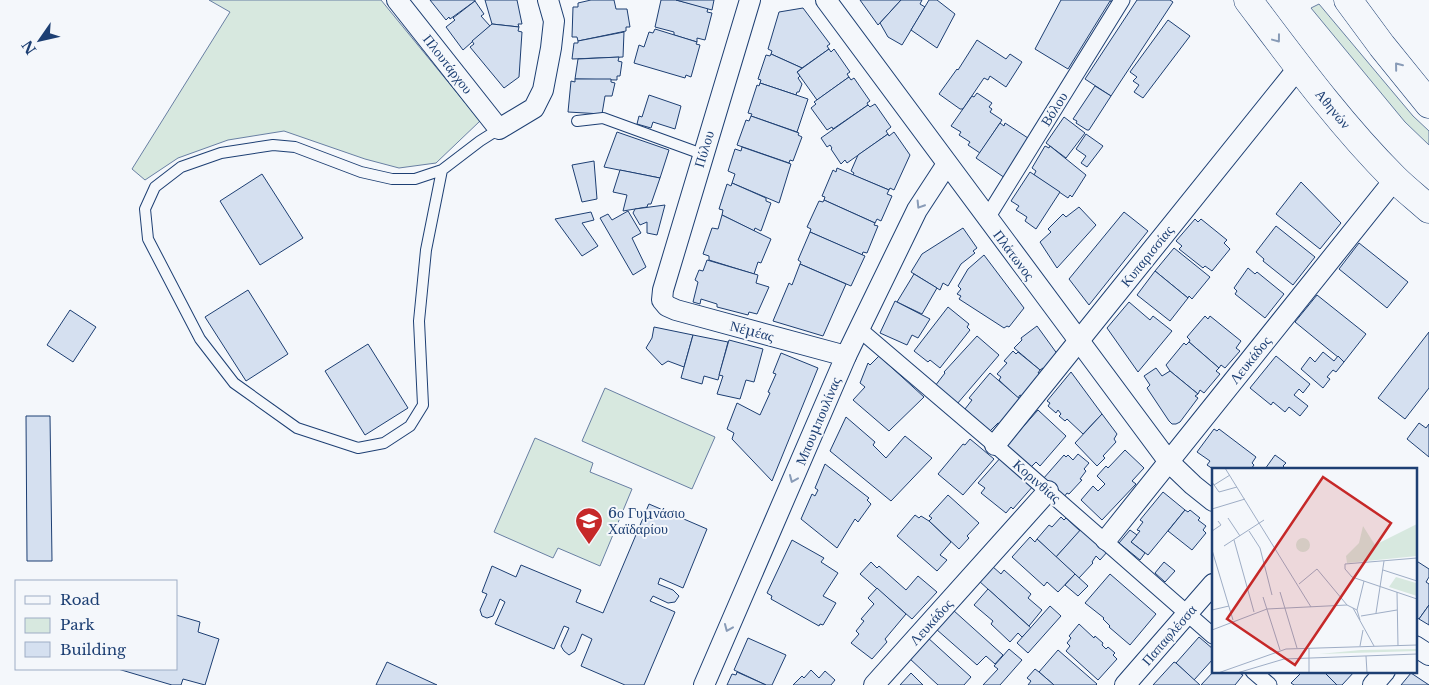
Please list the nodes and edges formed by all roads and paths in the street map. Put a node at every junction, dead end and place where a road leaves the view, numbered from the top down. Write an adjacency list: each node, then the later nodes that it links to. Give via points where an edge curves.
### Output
1 (397, 0): 11 (street, Πλουτάρχου)
2 (548, 0): 11 (street, via 554,21 543,90 534,108)
3 (750, 0): 12 (street, Πύλου)
4 (826, 0): 13 (street, Πλάτωνος)
5 (1122, 0): 17 (street, Βόλου)
6 (1248, 0): 8 (highway, Αθηνών, one-way to 8)
7 (1348, 0): 9 (highway, one-way to 7)
8 (1298, 67): 15 (highway, Αθηνών); 20 (street, Κυπαρισσίας)
9 (1429, 104)
10 (577, 121): 12 (lane, via 602,118)
11 (499, 128): 14 (lane)
12 (702, 154): 18 (street, Πύλου)
13 (947, 164): 17 (street, Πλάτωνος); 19 (street, Μπουμπουλίνας, one-way to 19, via 917,210)
14 (442, 170): 14 (lane, via 426,250 419,321 423,405 410,426 384,443 358,448 297,428 234,383 200,339 148,239 145,209 155,187 181,167 220,153 273,145 295,148 361,172 392,179 415,178)
15 (1395, 179): 16 (highway, Αθηνών); 23 (street, Λευκάδος)
16 (1429, 209)
17 (987, 218): 20 (street, Πλάτωνος)
18 (662, 300): 21 (street, Νέμέας, via 676,310)
19 (859, 329): 21 (street, Μπουμπουλίνας); 22 (street, Κορινθίας)
20 (1080, 342): 22 (street, Κυπαρισσίας); 23 (street, Πλάτωνος)
21 (846, 356): 34 (street, Μπουμπουλίνας, one-way to 34)
22 (995, 445): 24 (street, Κορινθίας)
23 (1169, 462): 25 (street, Πλάτωνος); 26 (street, Λευκάδος)
24 (1048, 491): 26 (street, Κορινθίας); 35 (street, Λευκάδος)
25 (1212, 500)
26 (1106, 540): 28 (street, Κορινθίας)
27 (1212, 585): 28 (street, Παπαφλέσσα)
28 (1188, 614): 29 (street, Κορινθίας); 36 (street, Παπαφλέσσα)
29 (1212, 635)
30 (1416, 647): 31 (street)
31 (1429, 655)
32 (1254, 672): 37 (street)
33 (1385, 672): 38 (street)
34 (704, 685)
35 (874, 685)
36 (1125, 685)
37 (1269, 685)
38 (1373, 685)

